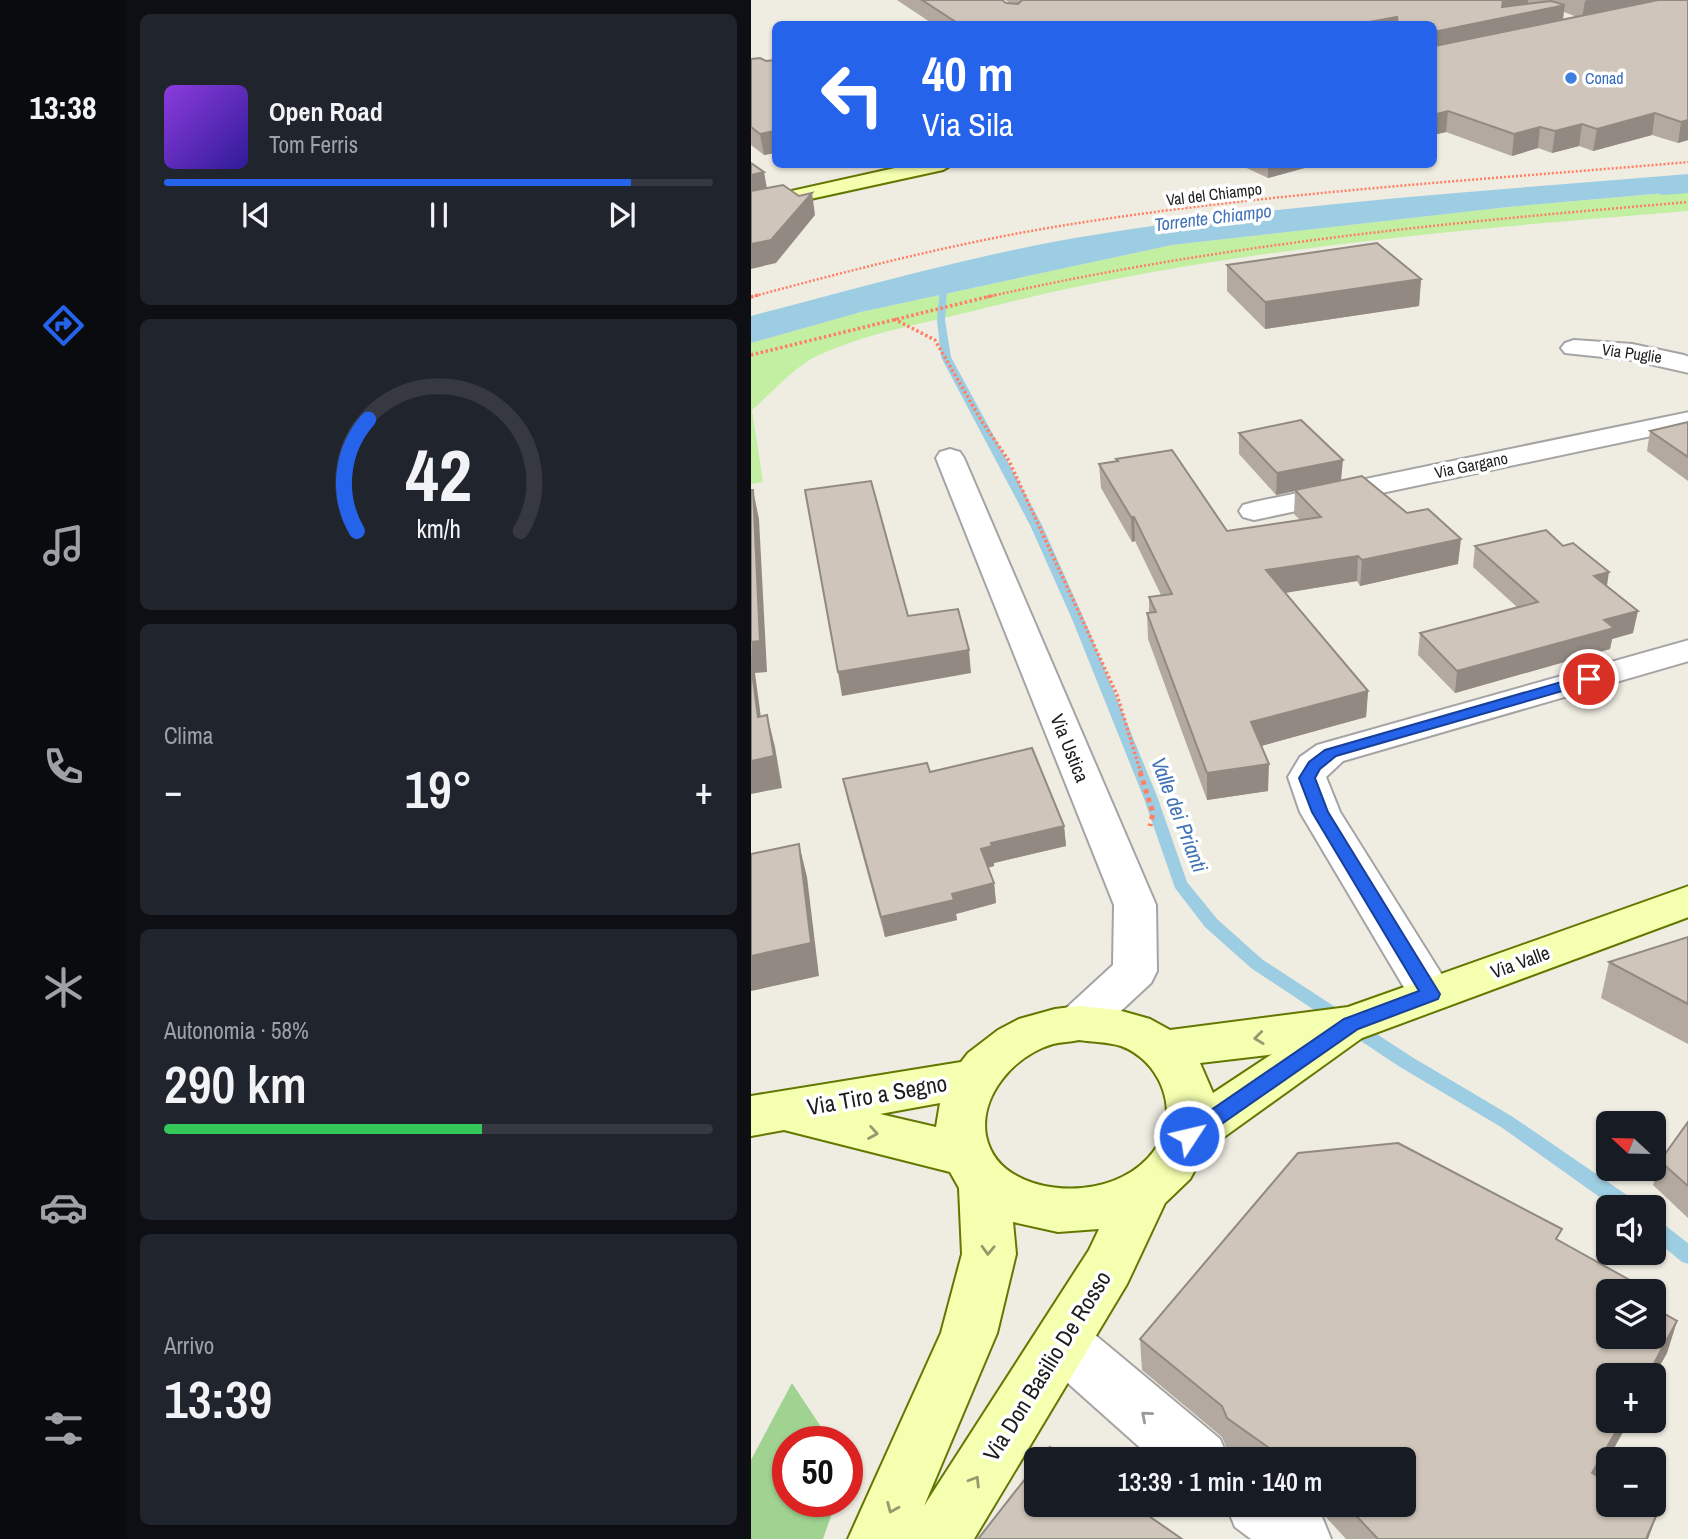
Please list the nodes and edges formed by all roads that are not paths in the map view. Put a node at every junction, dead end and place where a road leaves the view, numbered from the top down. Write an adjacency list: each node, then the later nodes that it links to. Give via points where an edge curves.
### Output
1 (923, 168): 2 (main road)
2 (755, 201)
3 (1574, 348): 4 (street, Via Puglie, via 1615,348)
4 (1688, 365)
5 (1688, 420): 7 (street, Via Gargano)
6 (950, 458): 11 (street, Via Ustica, via 1135,905 1135,971)
7 (1254, 511)
8 (1688, 650): 10 (street, via 1330,753 1315,766 1307,778 1320,812)
9 (1688, 901): 10 (main road, Via Valle)
10 (1431, 994): 12 (main road, Via Valle)
11 (1079, 1023): 13 (main road, Via Valle, via 1139,1034); 14 (main road, Via Valle, via 1047,1028 1017,1040 992,1057)
12 (1351, 1024): 13 (main road, Via Valle, one-way to 13); 16 (main road, Via Valle)
13 (1164, 1049): 16 (main road, Via Valle, via 1184,1074 1193,1104)
14 (972, 1079): 15 (main road, Via Tiro a Segno); 17 (main road, Via Valle, via 961,1104 959,1131)
15 (767, 1114): 17 (main road, Via Tiro a Segno, one-way to 17, via 924,1142)
16 (1189, 1136): 18 (main road, Via Valle, via 1173,1165)
17 (975, 1170): 18 (main road, Via Valle, via 1011,1200 1044,1210 1080,1211 1115,1204); 22 (main road, one-way to 22, via 989,1254 969,1333)
18 (1146, 1188): 19 (main road, Via Don Basilio De Rosso, via 1109,1267)
19 (1062, 1342): 20 (street, one-way to 19); 23 (main road, Via Don Basilio De Rosso, one-way to 19)
20 (1184, 1447)
21 (1272, 1517): 24 (street)
22 (879, 1539)
23 (939, 1539)
24 (1300, 1539)

